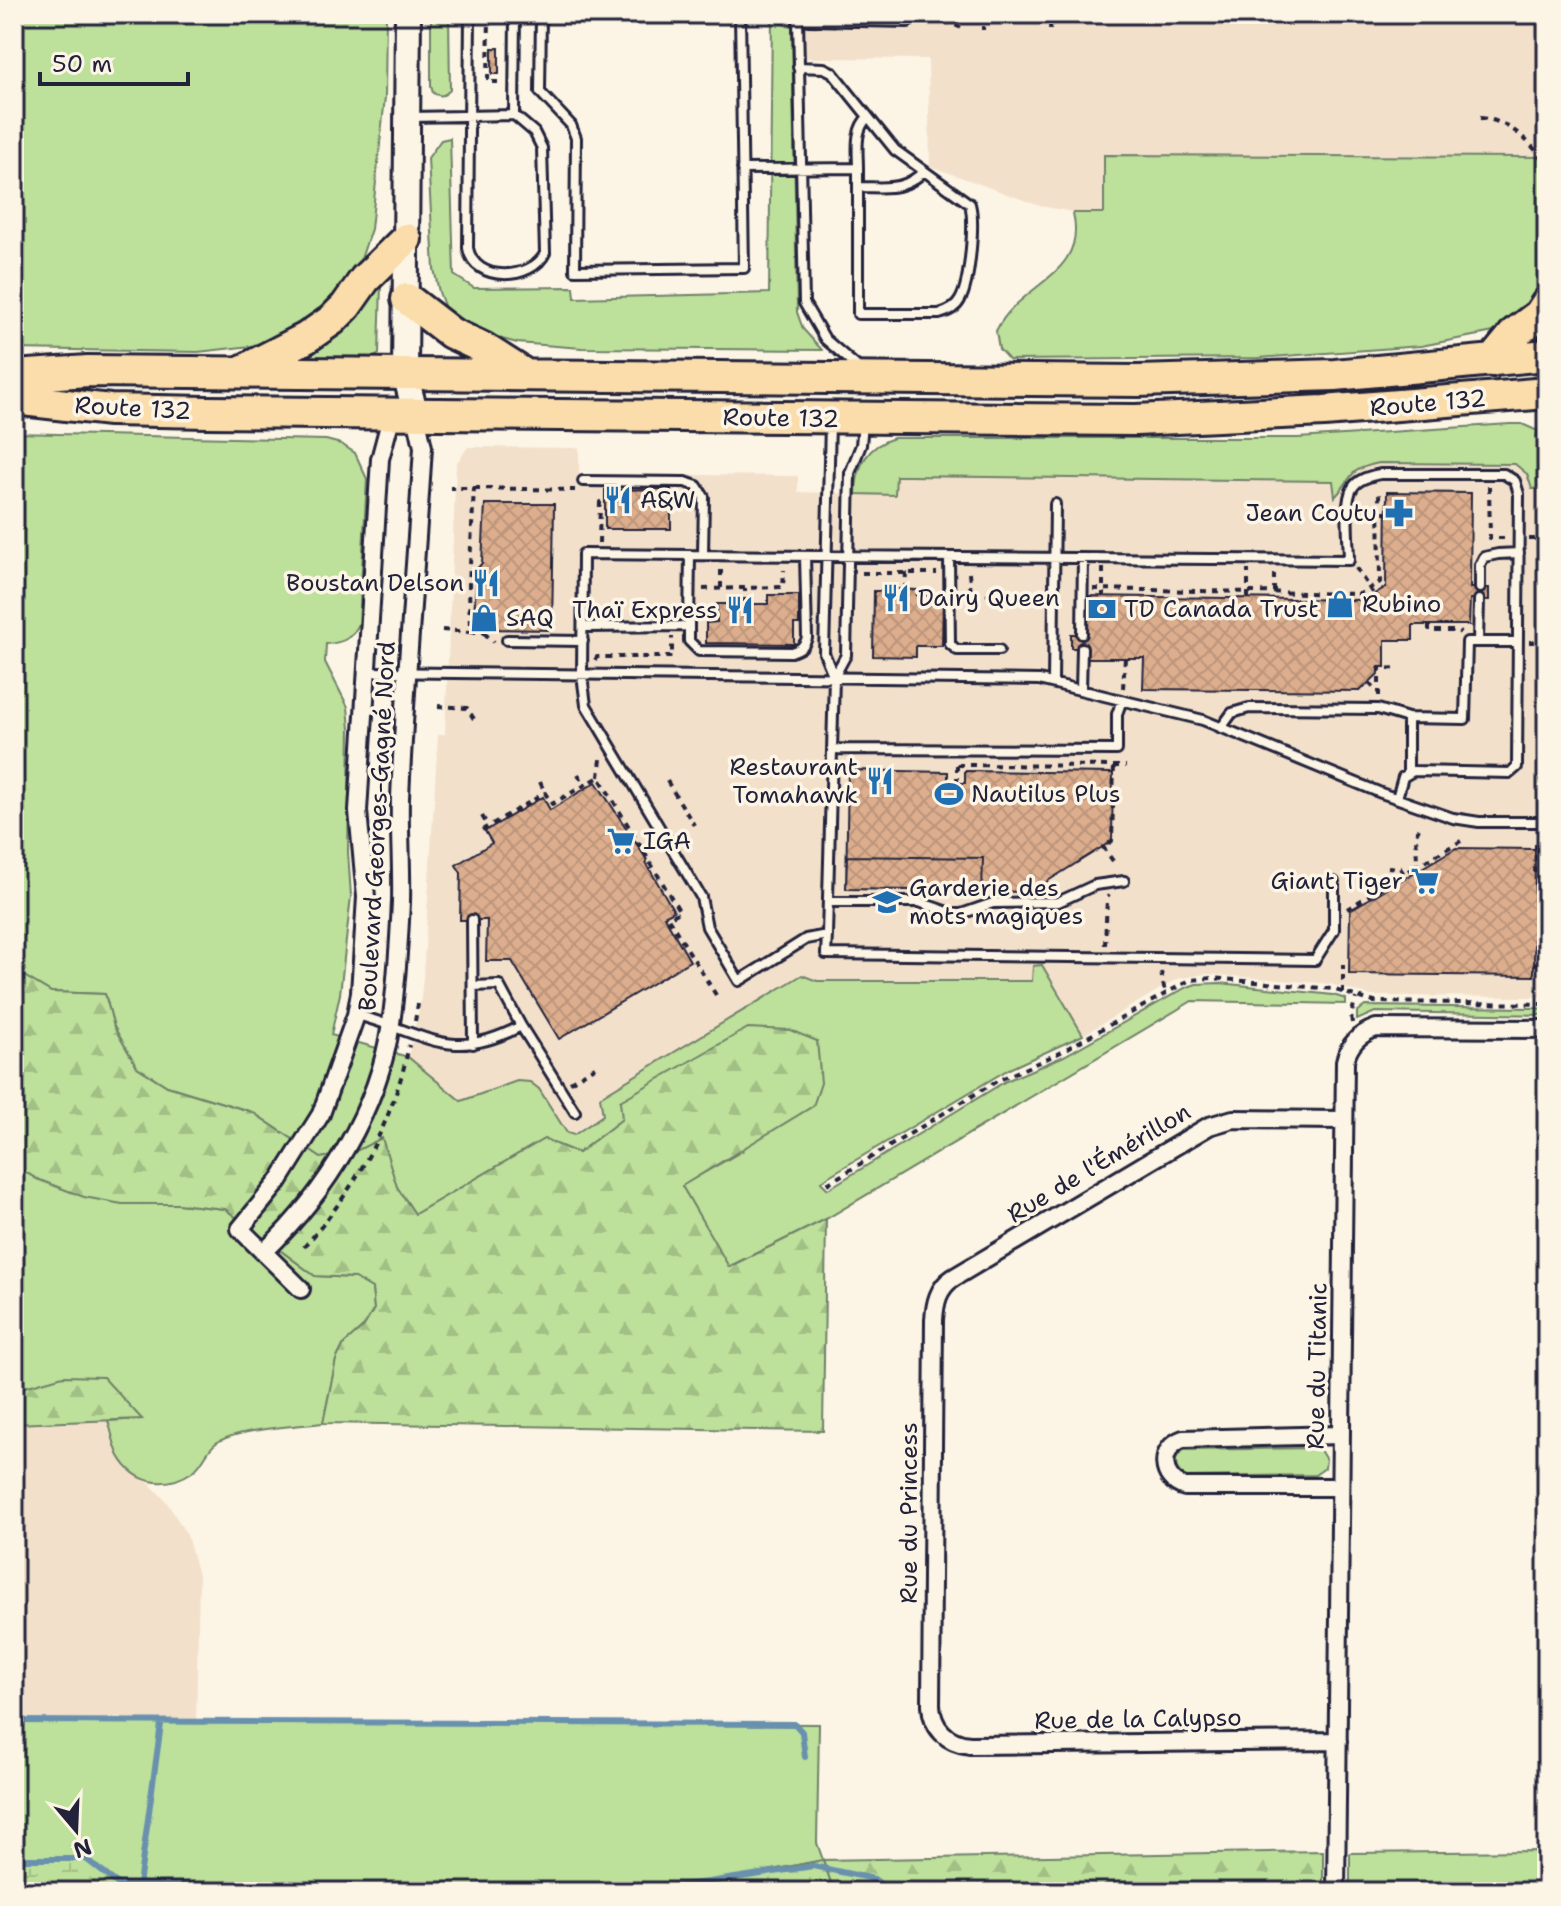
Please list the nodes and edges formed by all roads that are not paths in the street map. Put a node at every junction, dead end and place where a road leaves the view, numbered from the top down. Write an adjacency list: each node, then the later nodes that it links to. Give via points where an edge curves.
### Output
1 (408, 14): 11 (street)
2 (470, 14): 10 (lane)
3 (515, 14): 9 (lane)
4 (541, 14): 14 (lane, via 540,92 571,125 576,138 575,270 744,268)
5 (740, 14): 14 (lane)
6 (794, 16): 7 (lane, via 811,21); 8 (lane)
7 (908, 22)
8 (798, 67): 12 (lane, via 832,72); 15 (lane)
9 (514, 115): 10 (lane); 10 (lane, via 534,132 542,148 545,247 539,263 515,273 481,270 470,258)
10 (469, 116): 11 (lane)
11 (407, 117): 18 (street)
12 (868, 117): 13 (lane, via 858,137); 16 (lane, via 895,150)
13 (858, 168): 15 (lane); 17 (lane)
14 (742, 169): 15 (lane)
15 (800, 169): 27 (lane, via 804,303 825,339)
16 (924, 171): 17 (lane, via 903,186); 17 (lane, via 964,197 972,211 964,290 954,307 939,314 858,314)
17 (858, 187)
18 (406, 239): 19 (street); 23 (highway, via 332,320)
19 (407, 299): 24 (street); 25 (highway, via 451,333)
20 (1547, 303): 22 (highway)
21 (1547, 355): 22 (highway, Route 132)
22 (1492, 361): 27 (highway, Route 132, via 1269,379)
23 (239, 373): 24 (highway, Route 132); 26 (highway, Route 132, via 88,371)
24 (405, 374): 25 (highway, Route 132); 30 (street)
25 (524, 374): 27 (highway, Route 132)
26 (14, 376)
27 (874, 380)
28 (1547, 393): 32 (highway, Route 132, via 1213,418)
29 (14, 399): 30 (highway, Route 132, via 110,410)
30 (404, 414): 31 (highway, Route 132); 55 (street, Boulevard Georges-Gagné Nord, via 380,459); 56 (street, Boulevard Georges-Gagné Nord, via 423,447)
31 (830, 419): 32 (highway, Route 132); 39 (lane)
32 (863, 419): 40 (lane, via 861,445 850,473)
33 (583, 481): 37 (lane, via 697,486 704,497)
34 (1055, 504): 42 (lane)
35 (1519, 553): 43 (lane, via 1518,488 1504,474 1377,474 1352,489 1349,560); 44 (lane, via 1484,557); 52 (lane)
36 (690, 555): 37 (lane); 46 (lane); 47 (lane, via 583,554)
37 (703, 555): 38 (lane)
38 (805, 556): 39 (lane); 46 (lane, via 807,638 799,649 699,651 689,641)
39 (826, 556): 40 (lane); 58 (lane, via 824,653)
40 (847, 556): 41 (lane); 58 (lane, via 846,655)
41 (949, 557): 42 (lane); 54 (lane, via 950,644 957,650)
42 (1054, 558): 43 (lane); 59 (lane)
43 (1083, 558): 48 (lane)
44 (1480, 588)
45 (1479, 600): 51 (lane)
46 (689, 626): 47 (lane)
47 (584, 627): 50 (lane)
48 (1082, 634)
49 (507, 640): 50 (lane)
50 (583, 641): 57 (lane)
51 (1478, 642): 52 (lane); 62 (lane, via 1467,642 1465,719)
52 (1518, 642): 65 (lane, via 1514,770)
53 (1082, 648): 60 (lane)
54 (999, 650)
55 (368, 672): 56 (lane); 74 (street, Boulevard Georges-Gagné Nord, via 358,811 366,897)
56 (408, 673): 57 (lane); 75 (street, Boulevard Georges-Gagné Nord)
57 (582, 675): 58 (lane); 72 (lane, via 587,707 701,897 707,927 739,981 806,939)
58 (834, 677): 59 (lane); 64 (lane)
59 (1053, 683): 60 (lane)
60 (1081, 690): 61 (lane)
61 (1122, 700): 63 (lane); 64 (lane, via 1117,750)
62 (1408, 718): 63 (lane, via 1378,709 1249,708 1232,713); 65 (lane)
63 (1221, 728): 66 (lane)
64 (832, 749): 70 (lane)
65 (1408, 773): 66 (lane)
66 (1397, 798): 67 (lane, via 1463,820)
67 (1547, 822)
68 (1124, 881): 70 (lane, via 1095,885 1058,902 993,903 961,914 919,902)
69 (1334, 882): 72 (lane, via 1334,930 1315,960 826,954)
70 (828, 902): 72 (lane)
71 (472, 920): 73 (lane)
72 (827, 935)
73 (473, 986): 76 (lane, via 499,985); 78 (lane)
74 (356, 1015): 75 (lane); 81 (street, Boulevard Georges-Gagné Nord, via 321,1114 279,1181 240,1229)
75 (391, 1024): 78 (lane, via 430,1041); 81 (street, Boulevard Georges-Gagné Nord, via 375,1083 352,1135 315,1196)
76 (521, 1026): 78 (lane); 79 (lane)
77 (1547, 1029): 80 (street, Rue du Titanic, via 1368,1030 1347,1051)
78 (473, 1044)
79 (575, 1112)
80 (1343, 1120): 83 (street, Rue de l'Émérillon, via 1217,1122 953,1278); 84 (street, Rue du Titanic)
81 (264, 1252): 82 (street)
82 (301, 1289)
83 (941, 1290): 86 (street, Rue du Princess, via 934,1320 931,1705)
84 (1340, 1435): 85 (street, Rue du Titanic); 85 (street, via 1183,1439 1171,1446 1165,1469 1172,1482 1185,1487)
85 (1340, 1487): 87 (street, Rue du Titanic)
86 (943, 1734): 87 (street, Rue de la Calypso, via 970,1745)
87 (1338, 1741): 88 (street, Rue du Titanic)
88 (1336, 1892)

